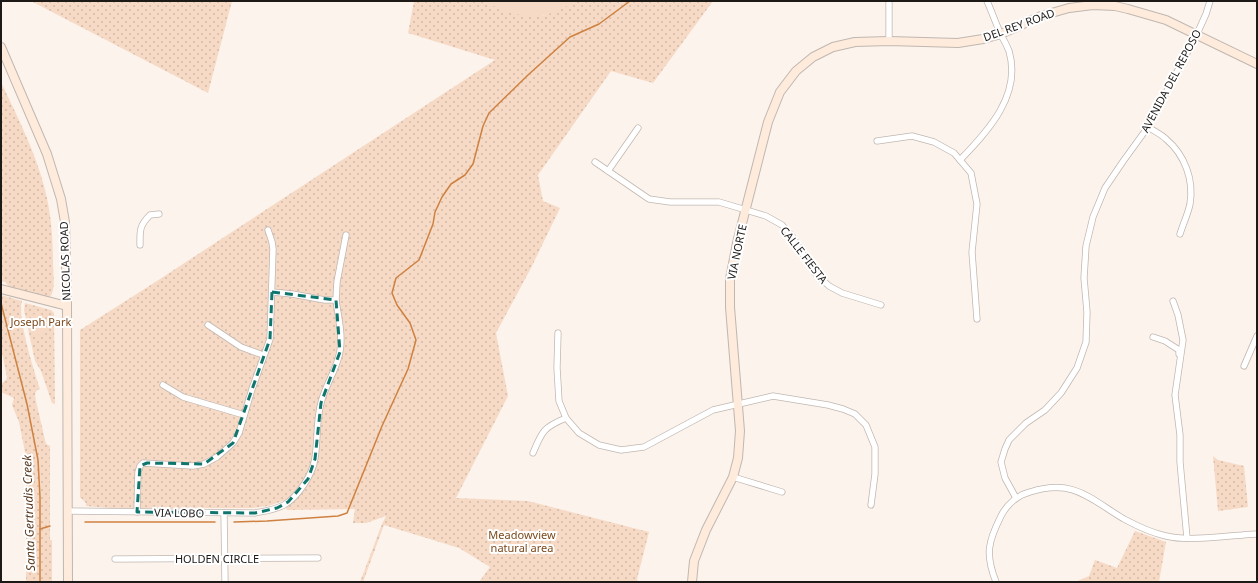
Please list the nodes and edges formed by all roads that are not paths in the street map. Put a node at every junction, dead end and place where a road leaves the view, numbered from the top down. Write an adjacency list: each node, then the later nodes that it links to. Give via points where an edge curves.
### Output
1 (889, 1): 7 (street)
2 (987, 1): 5 (street)
3 (1210, 1): 6 (street, AVENIDA DEL REPOSO)
4 (1115, 4): 5 (street, DEL REY ROAD, via 1069,8 1041,16); 6 (street, DEL REY ROAD, via 1166,20)
5 (1001, 34): 7 (street, DEL REY ROAD, via 958,43); 13 (street, via 1009,52 1012,76 1006,101 983,136)
6 (1197, 34): 9 (street, DEL REY ROAD); 10 (street, AVENIDA DEL REPOSO)
7 (889, 41): 16 (street, VIA NORTE, via 855,42 833,47 813,57 796,71 780,92 768,122)
8 (1, 47): 27 (street, NICOLAS ROAD, via 47,154 61,198 65,222)
9 (1257, 64)
10 (1148, 127): 19 (street, via 1166,139 1180,153 1187,169 1191,186 1190,204); 43 (street, AVENIDA DEL REPOSO, via 1105,188 1093,217 1086,246 1084,278 1086,342 1077,368 1061,393 1045,410 1026,423 1009,440 1005,449 1001,462 1005,478)
11 (638, 128): 15 (street)
12 (877, 141): 13 (street, via 912,136 934,142 954,153)
13 (960, 160): 28 (street, via 971,173 977,204 972,252)
14 (595, 162): 15 (street, CALLE FIESTA)
15 (608, 171): 16 (street, CALLE FIESTA, via 649,199 670,202 719,202)
16 (746, 210): 26 (street, CALLE FIESTA, via 766,216 782,225 792,236 814,272 828,286); 37 (street, VIA NORTE, via 730,279)
17 (159, 214): 21 (street, via 150,215 143,223 139,233)
18 (268, 230): 23 (street, via 272,242)
19 (1180, 234)
20 (346, 235): 24 (street)
21 (140, 245)
22 (3, 290): 27 (street)
23 (272, 292): 24 (street); 33 (street, via 270,339)
24 (336, 300): 47 (street, VIA LOBO, via 340,352 321,403 315,459 306,482 288,502 277,508 255,513)
25 (1173, 301): 34 (street, via 1183,340)
26 (881, 305)
27 (67, 306): 45 (street, NICOLAS ROAD)
28 (977, 319)
29 (208, 325): 33 (street, via 241,347)
30 (558, 333): 39 (street, via 559,400)
31 (1257, 336): 35 (street)
32 (1153, 337): 34 (street, via 1179,350)
33 (264, 355): 38 (street)
34 (1180, 358): 49 (street, via 1175,395)
35 (1244, 366)
36 (163, 385): 38 (street, via 183,397)
37 (738, 406): 39 (street, via 713,410 644,447 620,450 599,444 579,433); 41 (street, VIA NORTE, via 740,431 738,458); 44 (street, via 773,396 828,405 855,414 866,426 875,447 876,474)
38 (244, 415): 46 (street, via 234,443 204,464 193,466 143,463 138,472)
39 (566, 418): 40 (street, via 550,424 540,436)
40 (533, 453)
41 (733, 477): 42 (street); 55 (street, VIA NORTE, via 706,530 694,561)
42 (782, 492)
43 (1016, 498): 49 (street, via 1041,488 1066,488 1089,496 1124,519 1147,530 1168,537); 56 (street, via 1003,511 991,534 988,551)
44 (871, 505)
45 (67, 511): 46 (street, VIA LOBO); 53 (street, NICOLAS ROAD)
46 (137, 512): 47 (street, VIA LOBO)
47 (224, 513): 52 (street)
48 (1257, 534): 49 (street)
49 (1187, 538)
50 (318, 558): 52 (street, HOLDEN CIRCLE)
51 (115, 559): 52 (street, HOLDEN CIRCLE)
52 (225, 559): 54 (street)
53 (68, 582)
54 (225, 582)
55 (692, 582)
56 (996, 582)

